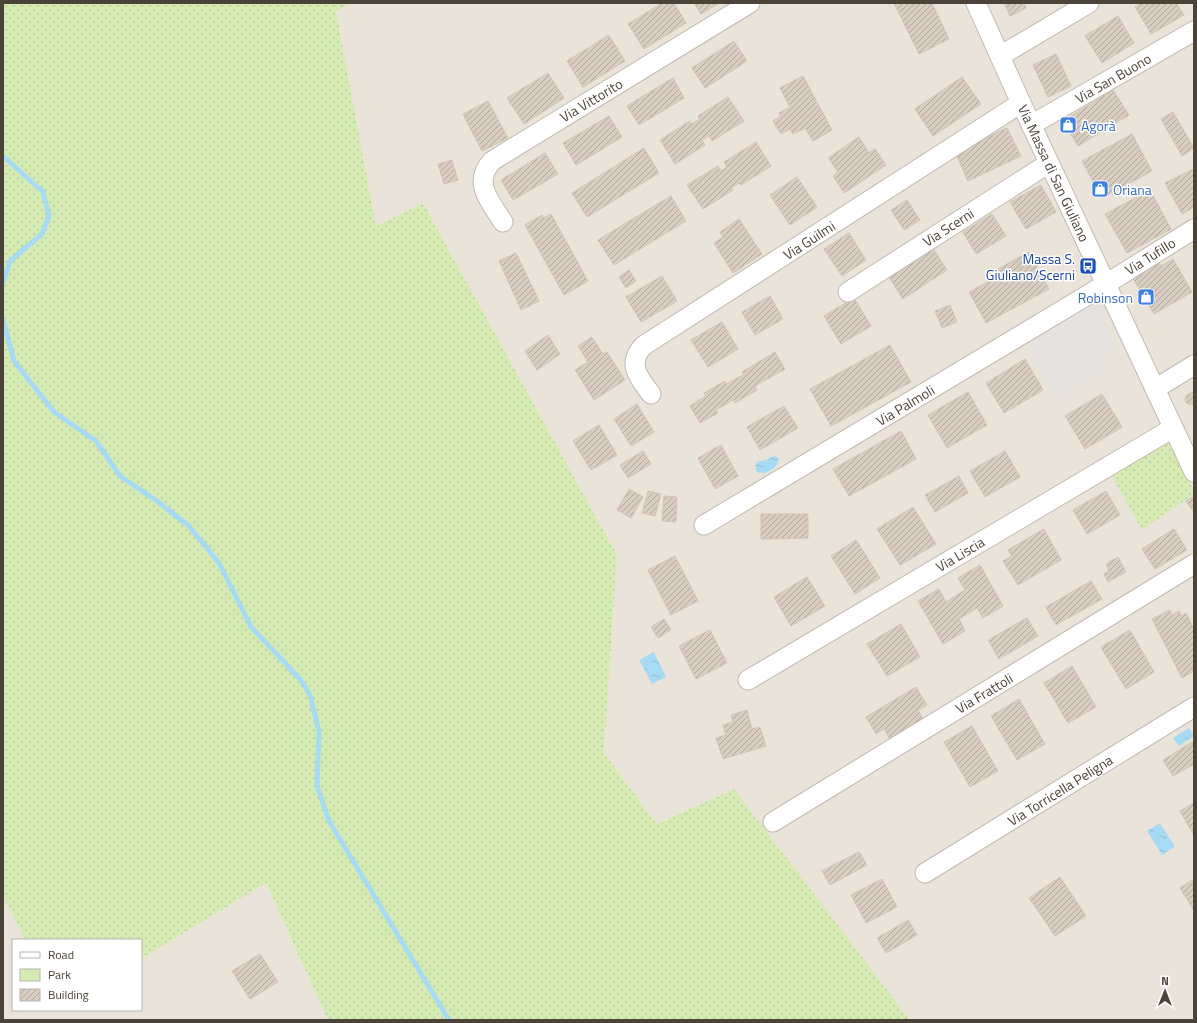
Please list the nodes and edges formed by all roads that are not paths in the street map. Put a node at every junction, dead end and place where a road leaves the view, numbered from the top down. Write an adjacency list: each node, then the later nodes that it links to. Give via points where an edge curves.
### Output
1 (750, 3): 9 (street, Via Vittorito, via 492,161 485,170 483,183 486,194)
2 (976, 3): 5 (street, Via Massa di San Giuliano)
3 (1089, 3): 5 (street)
4 (1194, 31): 7 (street, Via San Buono)
5 (1000, 56): 6 (street, Via Massa di San Giuliano)
6 (1021, 103): 7 (street, Via Massa di San Giuliano); 15 (street, Via Guilmi, via 643,346 637,354 636,369)
7 (1031, 125): 8 (street, Via Massa di San Giuliano)
8 (1049, 162): 11 (street, Via Massa di San Giuliano); 12 (street, Via Scerni)
9 (503, 222)
10 (1194, 229): 11 (street, Via Tufillo)
11 (1106, 284): 14 (street, Via Massa di San Giuliano); 18 (street, Via Palmoli)
12 (848, 292)
13 (1194, 365): 14 (street)
14 (1155, 389): 16 (street, Via Massa di San Giuliano)
15 (651, 394)
16 (1173, 428): 17 (street, Via Massa di San Giuliano); 20 (street, Via Liscia)
17 (1194, 472)
18 (704, 525)
19 (1194, 564): 22 (street, Via Frattoli)
20 (748, 680)
21 (1194, 707): 23 (street, Via Torricella Peligna)
22 (773, 822)
23 (925, 873)

